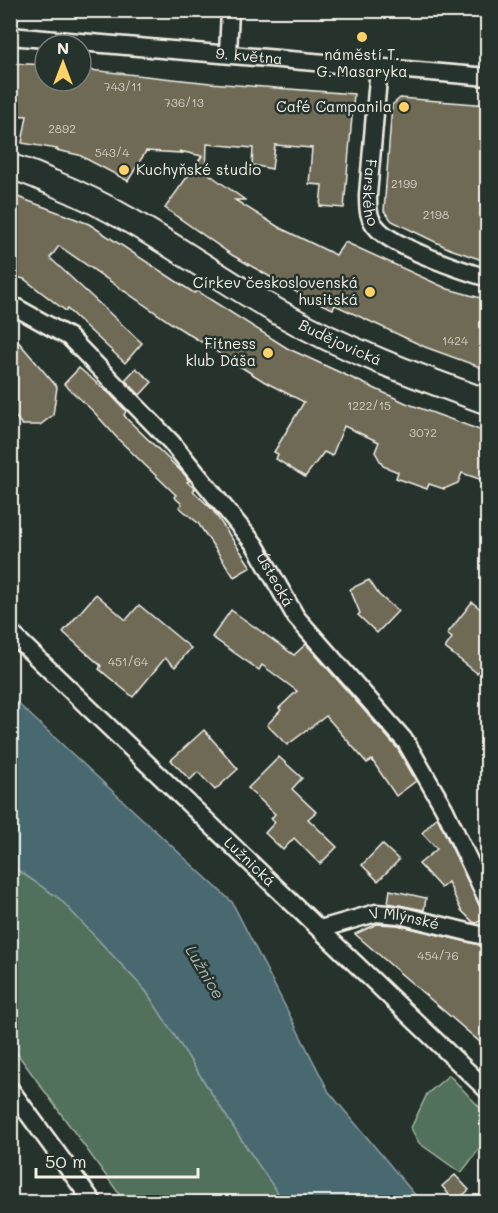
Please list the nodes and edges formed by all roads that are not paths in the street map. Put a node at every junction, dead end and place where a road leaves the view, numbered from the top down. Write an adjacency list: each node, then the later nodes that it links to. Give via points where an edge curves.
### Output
1 (230, 10): 3 (street)
2 (10, 36): 3 (street, 9. května)
3 (228, 54): 4 (street, 9. května)
4 (379, 68): 5 (street, 9. května); 7 (street, Farského, via 368,195 371,219 391,239)
5 (488, 77)
6 (10, 167): 9 (main road, Budějovická, via 120,214 304,326 398,369)
7 (488, 278)
8 (10, 304): 11 (street, Ústecká, via 69,337 171,442 248,536 296,617 406,742 444,808)
9 (488, 402)
10 (10, 632): 12 (street, Lužnická)
11 (488, 901)
12 (320, 929): 13 (street, V Mlýnské, via 376,913); 15 (street, Lužnická)
13 (488, 937)
14 (10, 1089): 16 (street)
15 (488, 1091)
16 (93, 1203)

